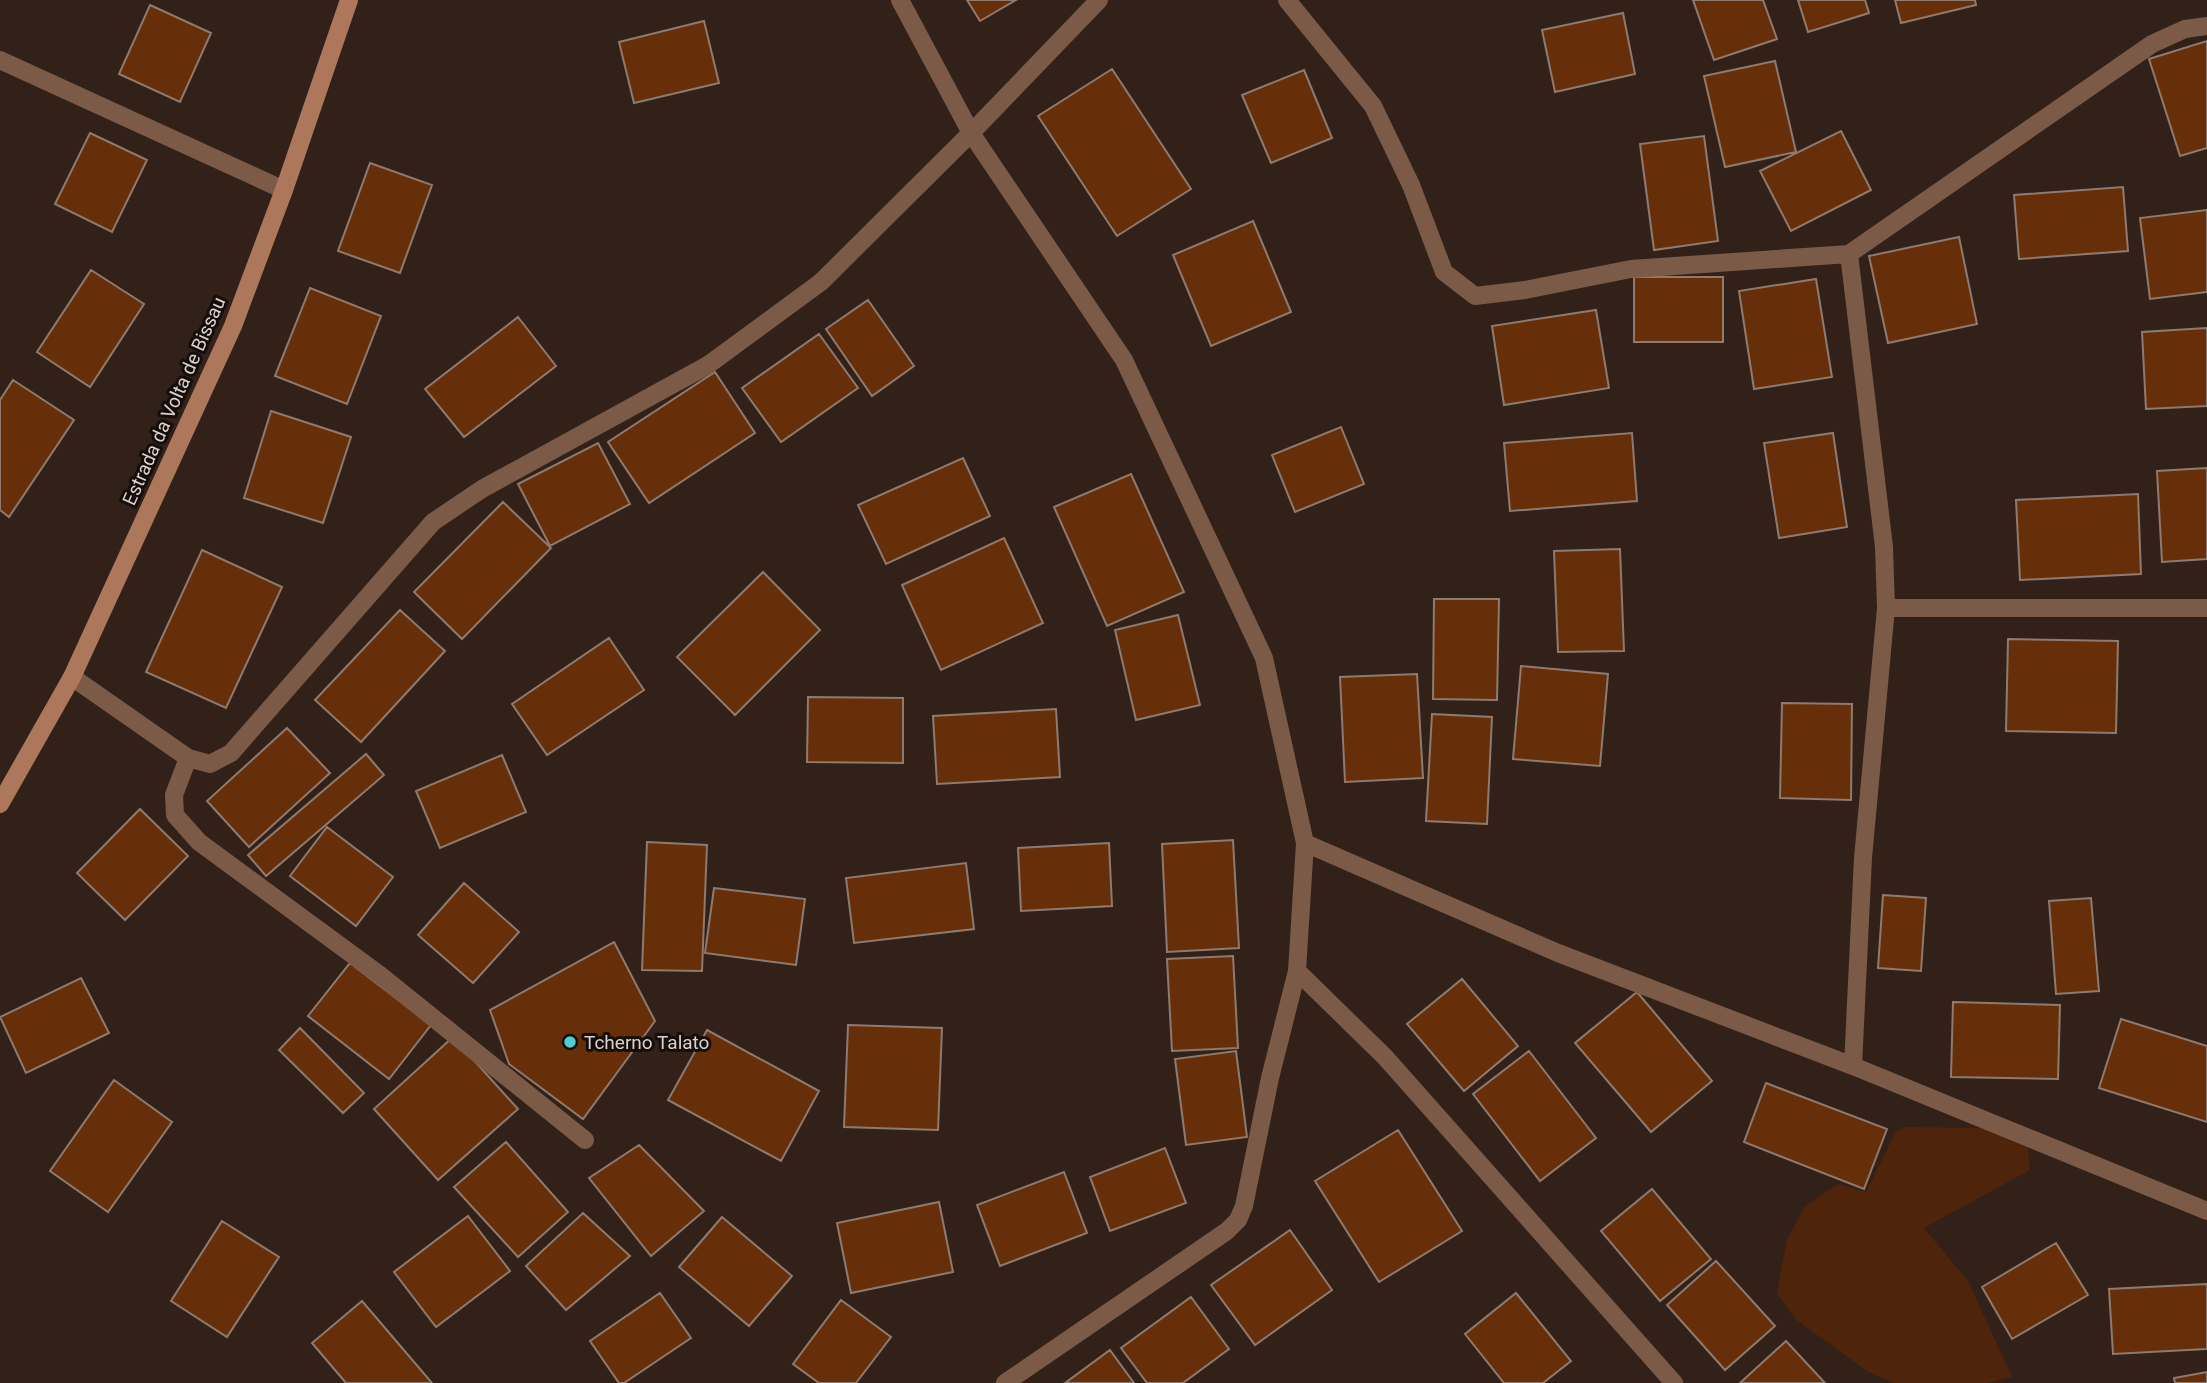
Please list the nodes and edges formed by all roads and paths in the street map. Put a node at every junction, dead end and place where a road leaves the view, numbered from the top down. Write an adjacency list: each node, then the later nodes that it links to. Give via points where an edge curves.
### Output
1 (349, 0): 8 (main road, Estrada da Volta de Bissau)
2 (900, 0): 7 (street)
3 (1099, 0): 7 (street)
4 (1287, 0): 9 (street, via 1373,107 1411,185 1444,272 1475,296 1631,269)
5 (2207, 26): 9 (street, via 2185,29 2152,44)
6 (0, 60): 8 (street)
7 (971, 132): 13 (street, via 821,282 718,357 482,489 433,522 231,753 210,764); 15 (street, via 1124,360 1264,658)
8 (284, 190): 12 (main road, Estrada da Volta de Bissau, via 233,326)
9 (1849, 254): 10 (street, via 1884,547)
10 (1886, 608): 11 (street); 17 (street, via 1863,858)
11 (2207, 608)
12 (72, 677): 13 (street); 14 (main road, Estrada da Volta de Bissau)
13 (188, 758): 18 (street, via 174,794 175,815 199,842 380,975)
14 (1, 799)
15 (1306, 843): 16 (street); 17 (street, via 1558,953)
16 (1297, 971): 20 (street, via 1238,1220); 21 (street, via 1385,1057)
17 (1853, 1066): 19 (street)
18 (585, 1140)
19 (2207, 1211)
20 (1005, 1383)
21 (1674, 1383)

